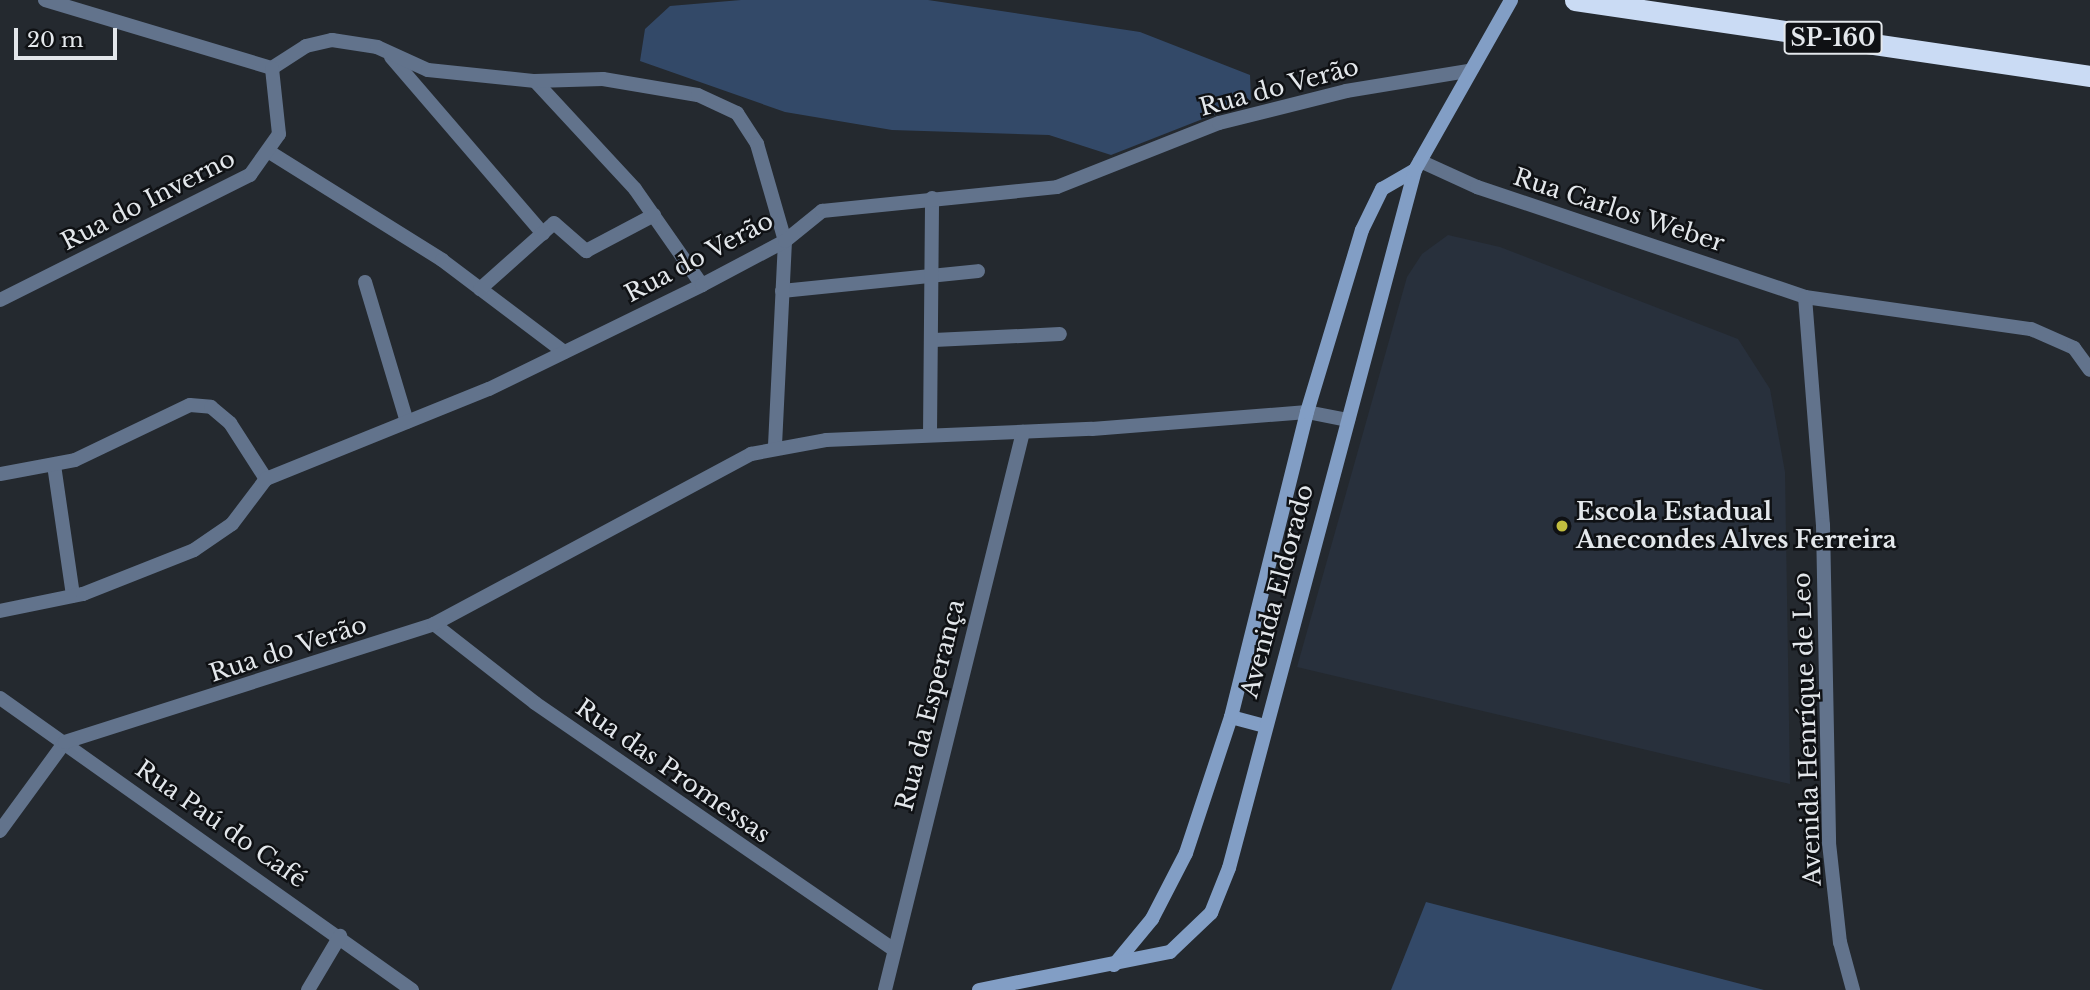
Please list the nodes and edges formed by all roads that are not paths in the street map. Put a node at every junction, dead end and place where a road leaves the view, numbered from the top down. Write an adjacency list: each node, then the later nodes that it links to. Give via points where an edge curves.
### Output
1 (45, 0): 5 (street)
2 (1511, 0): 6 (main road, Avenida Eldorado)
3 (1575, 0): 7 (highway, SP-160)
4 (391, 57): 5 (street, via 377,47 332,40 306,46); 8 (street, via 428,70); 13 (street)
5 (272, 68): 9 (street, Rua do Inverno, via 279,134)
6 (1468, 71): 10 (main road, Avenida Eldorado); 11 (street, Rua do Verão, via 1346,91 1219,123 1088,180 1035,191)
7 (2090, 76)
8 (535, 81): 12 (street); 14 (street, via 617,81 698,95 737,113 757,144)
9 (271, 153): 19 (street); 22 (street, Rua do Inverno, via 250,175)
10 (1418, 165): 21 (street, Rua Carlos Weber); 27 (main road, Avenida Eldorado, via 1382,189 1369,210); 28 (main road, Avenida Eldorado)
11 (932, 198): 14 (street, Rua do Verão, via 822,211); 16 (street)
12 (654, 215): 13 (street, via 586,251 554,223); 18 (street)
13 (542, 234): 19 (street)
14 (785, 241): 18 (street, Rua do Verão); 20 (street)
15 (978, 271): 16 (street)
16 (934, 275): 20 (street); 24 (street)
17 (365, 282): 29 (street)
18 (702, 285): 25 (street, Rua do Verão)
19 (480, 289): 25 (street)
20 (782, 291): 32 (street)
21 (1805, 297): 26 (street, Rua Carlos Weber, via 2031,329 2074,348); 51 (street, Avenida Henríque de Leo, via 1823,525 1829,843 1840,942)
22 (0, 300)
23 (1060, 334): 24 (street)
24 (934, 340): 31 (street)
25 (564, 352): 29 (street, Rua do Verão)
26 (2090, 370)
27 (1307, 412): 28 (street, Rua do Verão); 30 (street, Rua do Verão); 40 (main road, Avenida Eldorado)
28 (1348, 420): 41 (main road, Avenida Eldorado)
29 (407, 422): 35 (street, Rua do Verão)
30 (1023, 432): 31 (street, Rua do Verão); 45 (street, Rua da Esperança)
31 (930, 435): 32 (street, Rua do Verão)
32 (775, 448): 38 (street, Rua do Verão, via 729,460)
33 (54, 465): 34 (street); 35 (street, via 190,405 211,407 230,423); 36 (street)
34 (0, 474)
35 (266, 479): 36 (street, Rua do Verão, via 218,537)
36 (73, 596): 37 (street, Rua do Verão)
37 (0, 611)
38 (434, 624): 42 (street, Rua do Verão); 45 (street, Rua das Promessas, via 524,695)
39 (0, 698): 42 (street, Rua Paú do Café)
40 (1231, 717): 41 (main road); 46 (main road, Avenida Eldorado, via 1173,885)
41 (1264, 726): 46 (main road, Avenida Eldorado, via 1229,868 1211,913 1170,952)
42 (65, 742): 43 (street); 44 (street, Rua Paú do Café)
43 (0, 831)
44 (340, 936): 47 (street); 48 (street, Rua Paú do Café)
45 (892, 948): 49 (street, Rua da Esperança)
46 (1114, 965): 50 (main road, Avenida Eldorado)
47 (308, 990)
48 (412, 990)
49 (885, 990)
50 (979, 990)
51 (1853, 990)

